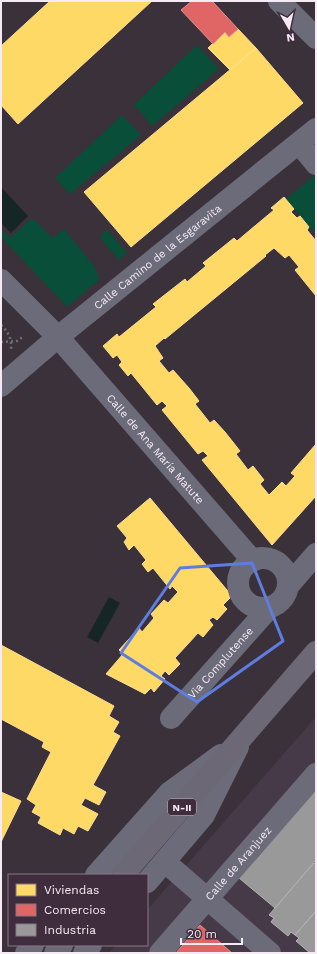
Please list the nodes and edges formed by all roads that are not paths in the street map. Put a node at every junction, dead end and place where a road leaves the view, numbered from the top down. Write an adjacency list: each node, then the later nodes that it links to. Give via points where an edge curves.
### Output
1 (279, 1): 2 (street)
2 (316, 38)
3 (316, 129): 4 (street, Calle Camino de la Esgaravita)
4 (299, 143): 5 (street); 7 (street, Calle Camino de la Esgaravita)
5 (316, 164)
6 (1, 280): 7 (street, Calle de Ana María Matute)
7 (58, 337): 8 (street, Calle Camino de la Esgaravita); 10 (street, Calle de Ana María Matute)
8 (1, 386)
9 (316, 554): 11 (street)
10 (253, 561): 11 (street, via 267,559 281,565); 12 (street, via 246,566 240,576 239,588 247,602 254,606)
11 (288, 586): 12 (street, via 282,599)
12 (270, 607): 14 (street, Via Complutense)
13 (316, 652): 15 (main road, N-II)
14 (170, 718)
15 (242, 740): 17 (street, via 204,816); 18 (street, via 169,793); 19 (main road, N-II)
16 (316, 774): 21 (street, Calle de Aranjuez)
17 (165, 862): 20 (street); 21 (street)
18 (97, 874)
19 (124, 874)
20 (148, 881)
21 (207, 898): 22 (street, Calle de Aranjuez); 23 (street)
22 (160, 953)
23 (270, 953)

